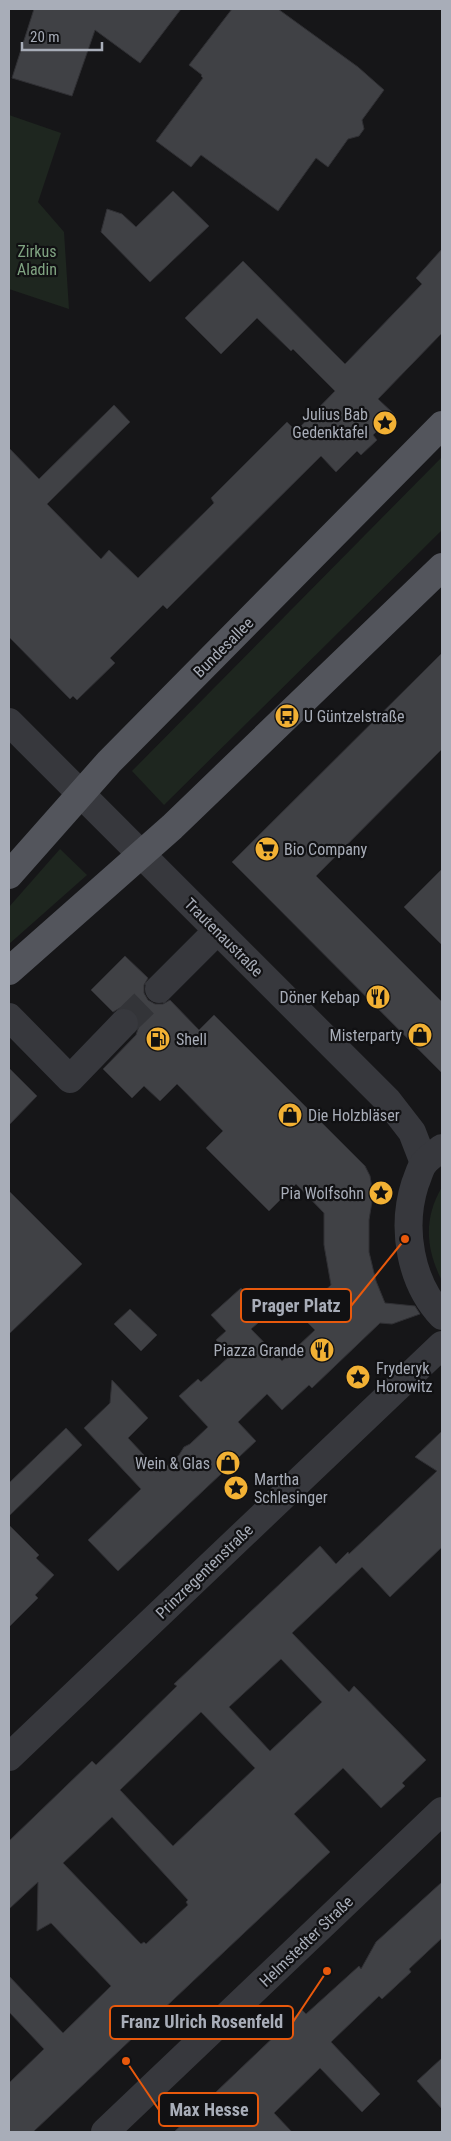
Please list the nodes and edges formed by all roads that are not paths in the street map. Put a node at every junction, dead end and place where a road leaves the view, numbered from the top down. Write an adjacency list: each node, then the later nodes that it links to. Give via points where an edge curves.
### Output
1 (442, 425): 4 (main road, Bundesallee)
2 (442, 567): 5 (main road)
3 (9, 722): 4 (street, Trautenaustraße)
4 (80, 794): 5 (street, Trautenaustraße); 6 (main road, Bundesallee)
5 (142, 855): 7 (street, Trautenaustraße); 8 (main road)
6 (9, 875)
7 (217, 930): 9 (street); 12 (street, Trautenaustraße, via 388,1100)
8 (9, 971)
9 (159, 989)
10 (9, 1017): 11 (street, via 70,1079)
11 (124, 1023)
12 (433, 1156): 13 (street, via 409,1204 411,1252 420,1281)
13 (442, 1316)
14 (442, 1345): 15 (street, Prinzregentenstraße)
15 (9, 1757)
16 (442, 1811): 17 (street, Helmstedter Straße)
17 (105, 2132)

